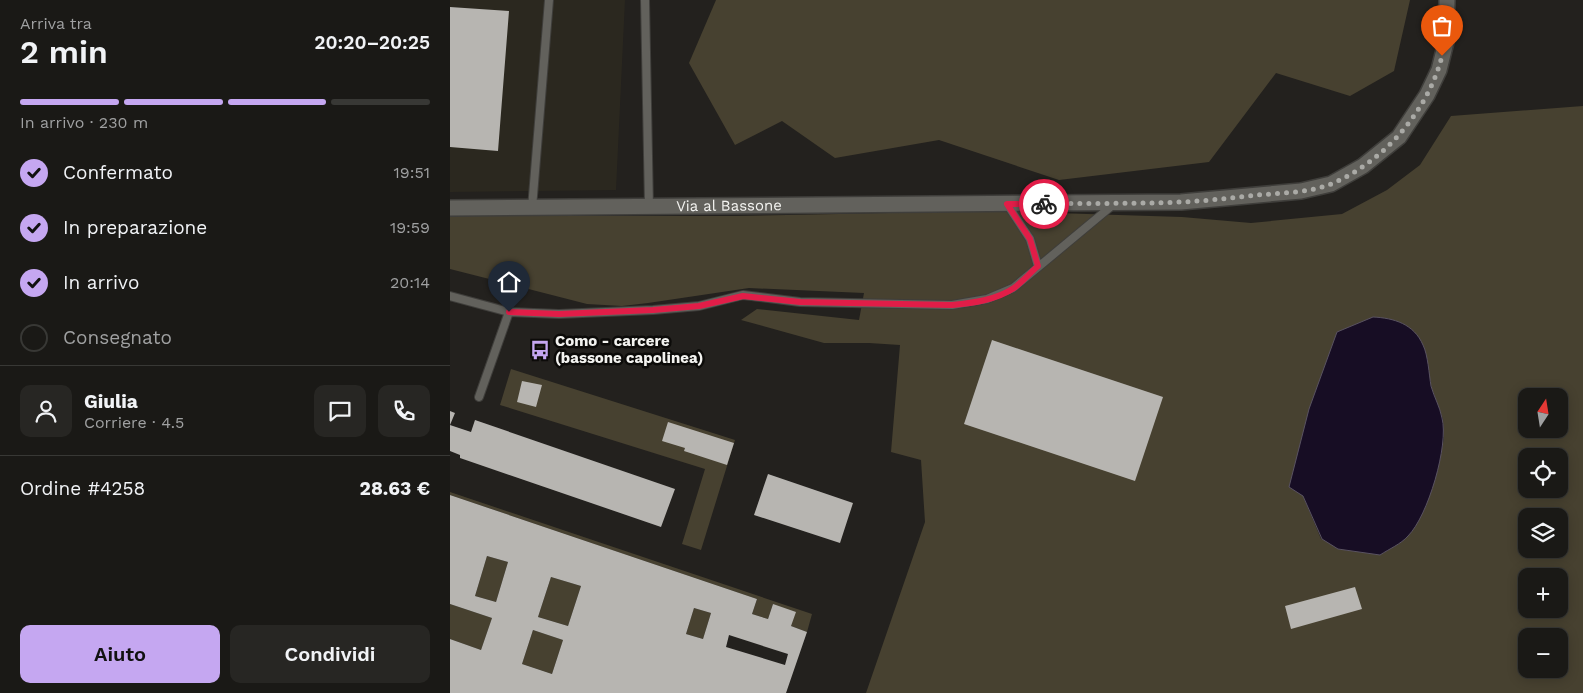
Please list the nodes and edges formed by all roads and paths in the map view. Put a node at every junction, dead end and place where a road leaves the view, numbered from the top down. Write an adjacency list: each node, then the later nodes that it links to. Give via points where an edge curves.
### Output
1 (549, 0): 8 (lane)
2 (645, 0): 6 (lane)
3 (1447, 0): 4 (street, Via al Bassone, via 1446,42 1439,70 1427,95 1399,137 1363,166 1331,184 1301,191 1181,202)
4 (1115, 203): 5 (street, Via al Bassone); 9 (lane)
5 (1007, 204): 6 (street, Via al Bassone); 9 (lane, via 1030,239)
6 (649, 207): 8 (street, Via al Bassone)
7 (450, 208): 8 (street, Via al Bassone)
8 (532, 208)
9 (1038, 266): 11 (lane, via 1013,288 970,304 800,302 743,296 706,305 653,310 559,314)
10 (450, 296): 11 (lane)
11 (509, 312): 12 (lane)
12 (479, 397)

